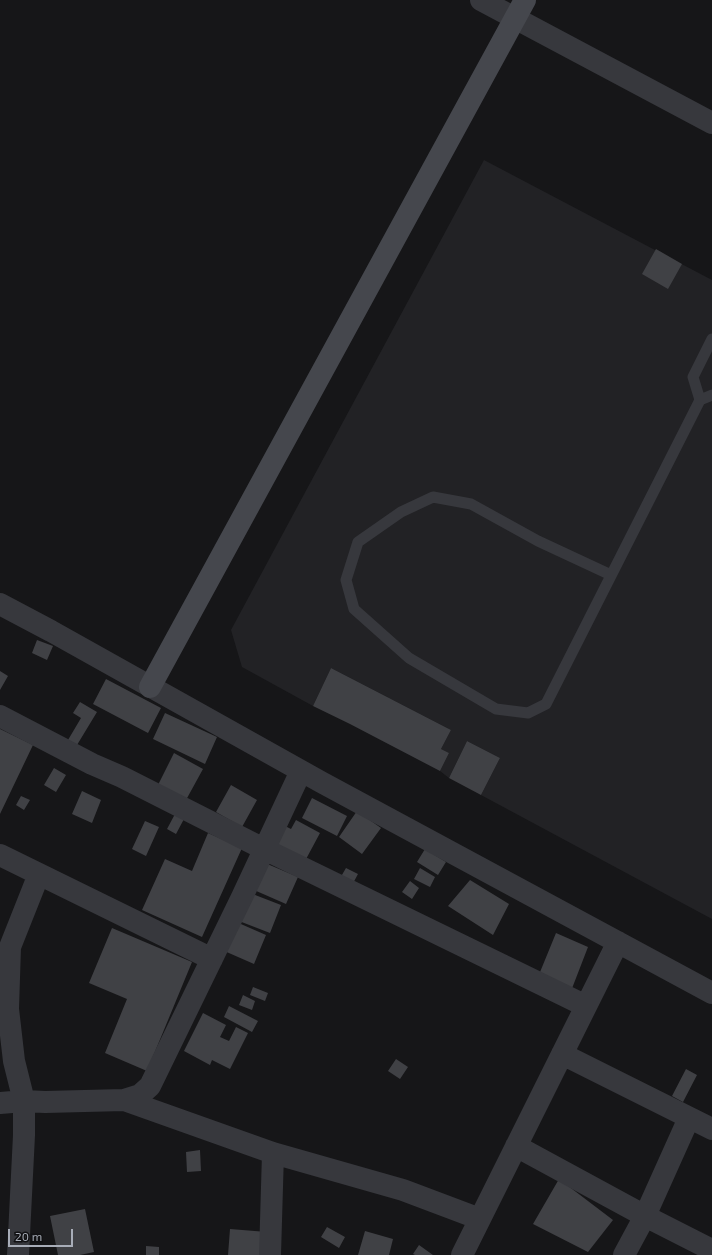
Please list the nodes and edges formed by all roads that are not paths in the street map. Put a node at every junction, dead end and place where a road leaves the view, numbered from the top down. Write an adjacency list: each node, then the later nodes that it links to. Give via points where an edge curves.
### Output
1 (481, 0): 2 (street)
2 (520, 9): 3 (street); 9 (street)
3 (712, 123)
4 (712, 339): 6 (lane, via 693,376)
5 (712, 395): 6 (lane)
6 (700, 400): 7 (lane)
7 (611, 575): 7 (lane, via 546,704 528,713 496,709 409,658 354,609 346,580 358,542 401,512 433,497 471,504 538,541)
8 (0, 604): 9 (street)
9 (150, 687): 11 (street)
10 (0, 716): 12 (street)
11 (301, 771): 12 (street); 15 (street)
12 (264, 849): 16 (street); 18 (street)
13 (0, 855): 14 (street)
14 (39, 874): 16 (street); 19 (street, via 10,947)
15 (618, 942): 17 (street); 18 (street)
16 (212, 959): 21 (street, via 150,1086 140,1095)
17 (712, 992)
18 (586, 1006): 20 (street)
19 (4, 1007): 22 (street)
20 (562, 1054): 24 (street); 26 (street)
21 (124, 1100): 22 (street); 27 (street)
22 (24, 1101): 23 (street); 31 (street)
23 (0, 1104)
24 (689, 1118): 25 (street); 28 (street)
25 (712, 1129)
26 (516, 1146): 28 (street); 29 (street)
27 (273, 1153): 29 (street, via 403,1190); 32 (street)
28 (645, 1216): 30 (street); 34 (street)
29 (480, 1219): 33 (street)
30 (712, 1250)
31 (18, 1255)
32 (270, 1255)
33 (464, 1255)
34 (624, 1255)

